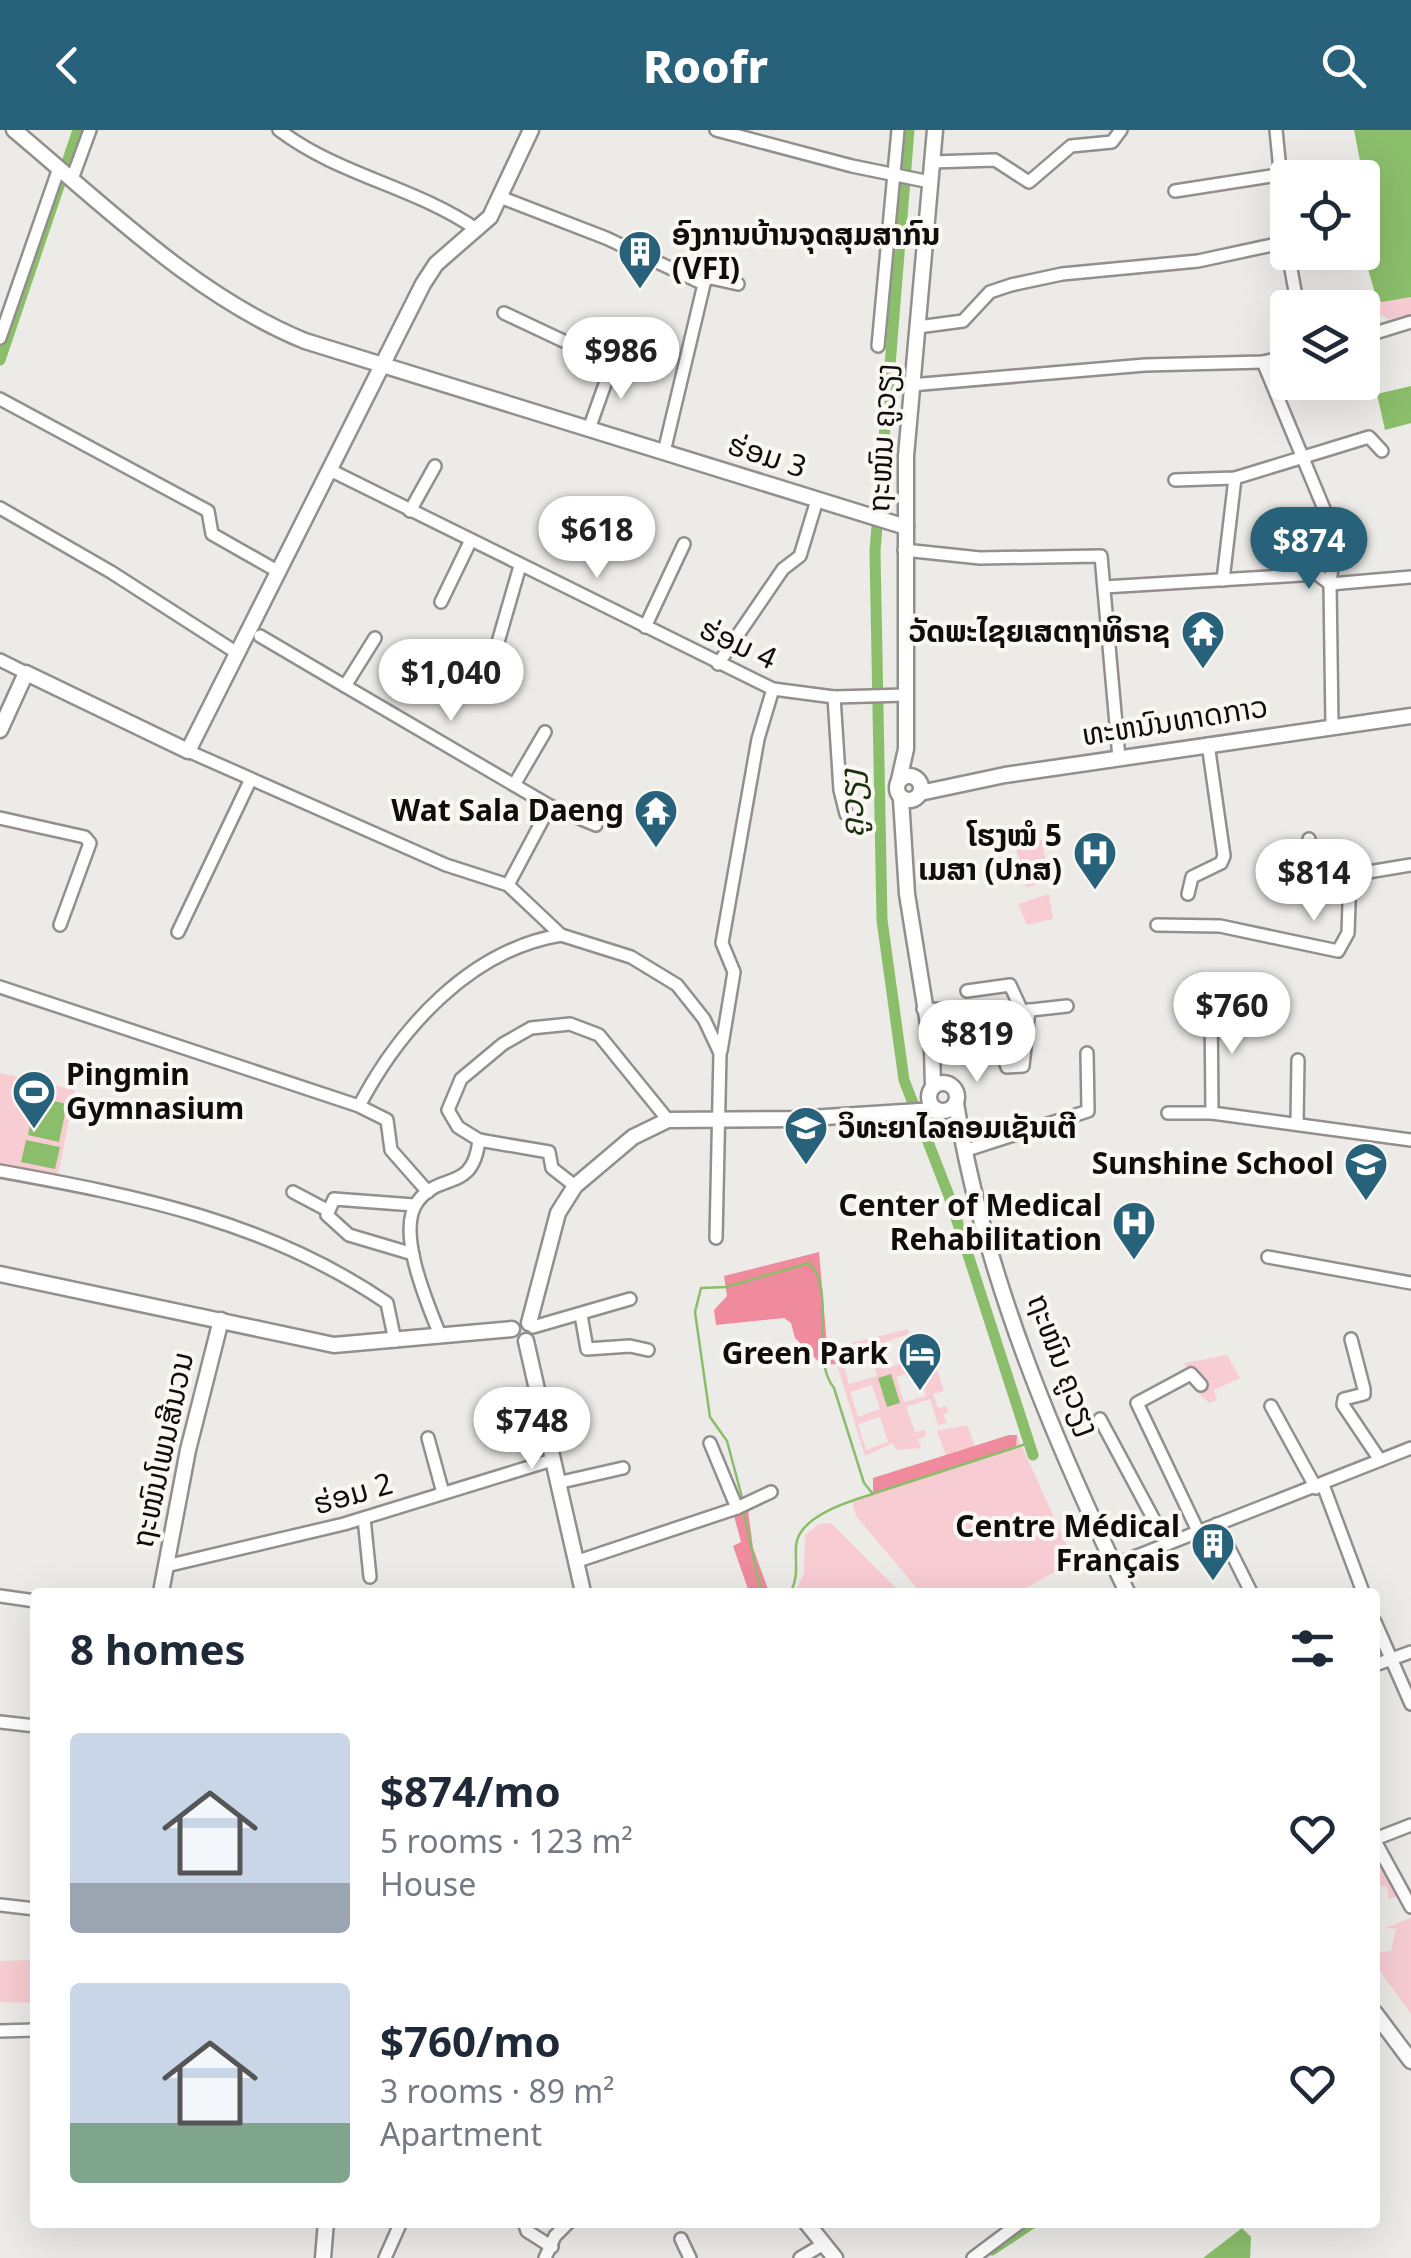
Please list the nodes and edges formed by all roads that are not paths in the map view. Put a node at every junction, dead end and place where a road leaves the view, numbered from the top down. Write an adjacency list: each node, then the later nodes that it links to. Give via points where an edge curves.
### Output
1 (14, 130): 12 (street, ຮ່ອມ 3)
2 (90, 130): 15 (street)
3 (279, 130): 19 (street)
4 (531, 130): 18 (street)
5 (716, 130): 13 (street)
6 (898, 130): 13 (street)
7 (935, 130): 11 (street, ຖະໜົນ ຄູວຽງ)
8 (1120, 130): 11 (street, via 1112,142 1072,146 1029,182 995,160)
9 (1276, 130): 10 (street)
10 (1277, 160)
11 (932, 162): 16 (street, ຖະໜົນ ຄູວຽງ)
12 (59, 168): 15 (street, ຮ່ອມ 3); 27 (street)
13 (896, 173): 16 (street); 28 (street)
14 (1270, 176): 17 (street)
15 (72, 179): 31 (street, ຮ່ອມ 3, via 230,305 306,341)
16 (926, 181): 25 (street, ຖະໜົນ ຄູວຽງ)
17 (1175, 191)
18 (500, 197): 19 (street); 21 (street)
19 (476, 228): 31 (street, via 436,264)
20 (1270, 250): 25 (street, via 1011,285 990,292 963,321)
21 (701, 281): 22 (street); 36 (street, via 705,288)
22 (738, 284)
23 (504, 312): 34 (street, via 608,362)
24 (1411, 322): 26 (street)
25 (918, 327): 32 (street, ຖະໜົນ ຄູວຽງ)
26 (1380, 331)
27 (0, 338)
28 (878, 346)
29 (1270, 360): 30 (street)
30 (1263, 362): 32 (street); 37 (street)
31 (383, 365): 34 (street, ຮ່ອມ 3); 39 (street)
32 (911, 385): 45 (street, ຖະໜົນ ຄູວຽງ)
33 (0, 400): 50 (street, via 208,511 212,534)
34 (589, 429): 36 (street, ຮ່ອມ 3)
35 (1382, 451): 37 (street, via 1369,438)
36 (664, 452): 42 (street, ຮ່ອມ 3)
37 (1301, 456): 40 (street); 53 (street, via 1326,516 1334,558)
38 (435, 466): 44 (street)
39 (330, 470): 44 (street, ຮ່ອມ 4); 50 (street)
40 (1235, 478): 41 (street); 52 (street)
41 (1174, 480)
42 (816, 500): 45 (street, ຮ່ອມ 3); 62 (street, via 800,556 782,568)
43 (0, 508): 60 (street)
44 (410, 511): 46 (street, ຮ່ອມ 4)
45 (900, 525): 48 (street, ຖະໜົນ ຄູວຽງ)
46 (470, 542): 49 (street, ຮ່ອມ 4); 55 (street)
47 (684, 544): 56 (street)
48 (904, 550): 54 (street, via 980,558 1101,556); 66 (street, ຖະໜົນ ຄູວຽງ)
49 (520, 566): 56 (street, ຮ່ອມ 4); 59 (street)
50 (279, 572): 60 (street)
51 (1411, 577): 53 (street)
52 (1223, 580): 53 (street, via 1317,574); 54 (street)
53 (1330, 584): 69 (street)
54 (1104, 588): 74 (street)
55 (441, 602)
56 (645, 627): 62 (street, ຮ່ອມ 4)
57 (260, 636): 64 (street)
58 (375, 638): 64 (street)
59 (496, 649)
60 (237, 654): 73 (street)
61 (0, 660): 63 (street)
62 (718, 664): 65 (street, ຮ່ອມ 4)
63 (26, 673): 70 (street); 73 (street)
64 (345, 686): 76 (street)
65 (773, 689): 67 (street, ຮ່ອມ 4); 100 (street, via 722,943 734,972)
66 (901, 695): 67 (street, ຮ່ອມ 4); 77 (street, ຖະໜົນ ຄູວຽງ)
67 (834, 697): 79 (street)
68 (1411, 716): 69 (street, ທະຫນົນທາດກາວ)
69 (1332, 725): 72 (street, ທະຫນົນທາດກາວ)
70 (0, 730)
71 (545, 732): 76 (street)
72 (1208, 744): 74 (street, ທະຫນົນທາດກາວ); 87 (street, via 1224,856 1222,864 1192,877)
73 (188, 751): 75 (street)
74 (1118, 758): 77 (street, ທະຫນົນທາດກາວ)
75 (250, 781): 86 (street); 90 (street)
76 (514, 785): 78 (street)
77 (914, 785): 83 (street, ຖະໜົນ ຄູວຽງ); 83 (street, ຖະໜົນ ຄູວຽງ, via 896,792)
78 (550, 806): 81 (street); 86 (street)
79 (846, 814)
80 (0, 818): 88 (street, via 90,842)
81 (596, 825)
82 (1309, 839): 85 (street, via 1310,870)
83 (903, 841): 96 (street, ຖະໜົນ ຄູວຽງ)
84 (1411, 865): 85 (street)
85 (1350, 874): 89 (street, via 1348,933 1338,951 1220,926)
86 (508, 885): 91 (street)
87 (1188, 894)
88 (60, 925)
89 (1156, 925)
90 (178, 932)
91 (561, 934): 100 (street, via 632,957 677,984); 106 (street, via 499,954 469,975 397,1042)
92 (0, 987): 106 (street)
93 (968, 992): 98 (street, via 1010,985)
94 (1211, 1001): 107 (street)
95 (1067, 1006): 98 (street)
96 (923, 1009): 97 (street); 99 (street, ຖະໜົນ ຄູວຽງ)
97 (987, 1009): 98 (street); 98 (street, via 1007,1067 1023,1066)
98 (1026, 1010)
99 (932, 1049): 103 (street, ຖະໜົນ ຄູວຽງ); 104 (street, ຖະໜົນ ຄູວຽງ)
100 (720, 1053): 109 (street)
101 (1087, 1053): 114 (street, via 1088,1111)
102 (1298, 1060): 111 (street)
103 (953, 1087): 104 (street, via 944,1083); 105 (street, ຖະໜົນ ຄູວຽງ)
104 (931, 1102): 105 (street); 109 (street, via 810,1118); 114 (street, ຖະໜົນ ຄູວຽງ)
105 (956, 1103): 114 (street, ຖະໜົນ ຄູວຽງ)
106 (359, 1106): 118 (street, via 387,1120 391,1150)
107 (1212, 1113): 108 (street); 111 (street)
108 (1168, 1114)
109 (721, 1117): 110 (street); 121 (street)
110 (668, 1120): 112 (street, via 599,1035 582,1025 546,1025 503,1044 456,1087 448,1110 452,1120); 116 (street, via 633,1136)
111 (1297, 1122): 113 (street)
112 (478, 1140): 116 (street, via 549,1152 552,1168); 118 (street, via 469,1172)
113 (1411, 1140)
114 (964, 1152): 153 (street, ຖະໜົນ ຄູວຽງ, via 1038,1388)
115 (0, 1172): 132 (street, via 195,1212 267,1236 387,1303)
116 (575, 1186): 129 (street, via 558,1213)
117 (293, 1192): 120 (street)
118 (428, 1192): 119 (street)
119 (414, 1206): 120 (street, via 338,1199); 122 (street)
120 (327, 1210): 122 (street, via 329,1221 349,1235)
121 (716, 1238)
122 (413, 1254): 130 (street)
123 (1268, 1257): 125 (street)
124 (0, 1274): 128 (street)
125 (1411, 1283)
126 (630, 1299): 127 (street)
127 (581, 1315): 129 (street); 133 (street, via 587,1349)
128 (220, 1320): 132 (street, via 334,1345); 154 (street, ຖະໜົນໂພນສີນວນ)
129 (529, 1330): 130 (street, via 520,1320 512,1329); 140 (street)
130 (440, 1335): 132 (street)
131 (1352, 1340): 141 (street, via 1364,1394 1343,1405)
132 (395, 1341)
133 (648, 1350)
134 (1201, 1385): 150 (street, via 1191,1374 1137,1403)
135 (1272, 1406): 144 (street)
136 (1100, 1419): 151 (street)
137 (428, 1438): 146 (street)
138 (710, 1443): 147 (street)
139 (1411, 1448): 141 (street)
140 (552, 1460): 143 (street); 146 (street, ຮ່ອມ 2)
141 (1380, 1460): 144 (street)
142 (623, 1468): 143 (street)
143 (557, 1483): 152 (street)
144 (1320, 1486): 149 (street); 160 (street)
145 (770, 1492): 147 (street)
146 (443, 1493): 148 (street, ຮ່ອມ 2)
147 (738, 1508): 152 (street)
148 (364, 1518): 154 (street, ຮ່ອມ 2); 155 (street)
149 (1216, 1524): 150 (street); 159 (street)
150 (1198, 1531): 151 (street)
151 (1166, 1544): 153 (street)
152 (575, 1562): 157 (street)
153 (1114, 1565): 158 (street, ຖະໜົນ ຄູວຽງ)
154 (166, 1566): 156 (street, ຖະໜົນໂພນສີນວນ)
155 (370, 1578)
156 (162, 1588)
157 (582, 1588)
158 (1125, 1588)
159 (1249, 1588)
160 (1361, 1588)
161 (0, 1596): 162 (street)
162 (30, 1600)
163 (1380, 1635): 165 (street)
164 (1411, 1652): 165 (street)
165 (1390, 1660): 166 (street); 167 (street)
166 (1380, 1663)
167 (1411, 1704)
168 (0, 1722): 169 (street)
169 (30, 1725)
170 (1411, 1825): 171 (street)
171 (1380, 1838)
172 (1380, 1849): 174 (street)
173 (0, 1905): 175 (street)
174 (1411, 1906)
175 (30, 1909)
176 (1380, 2021): 179 (street)
177 (30, 2030): 178 (street)
178 (0, 2031)
179 (1411, 2061)
180 (326, 2228): 189 (street)
181 (398, 2228): 190 (street)
182 (525, 2228): 188 (street)
183 (563, 2228): 188 (street)
184 (810, 2228): 187 (street)
185 (1013, 2228): 194 (street)
186 (681, 2239): 191 (street)
187 (822, 2245): 192 (street); 193 (street)
188 (548, 2252)
189 (324, 2258)
190 (386, 2258)
191 (690, 2258)
192 (800, 2258)
193 (835, 2258)
194 (974, 2258)

